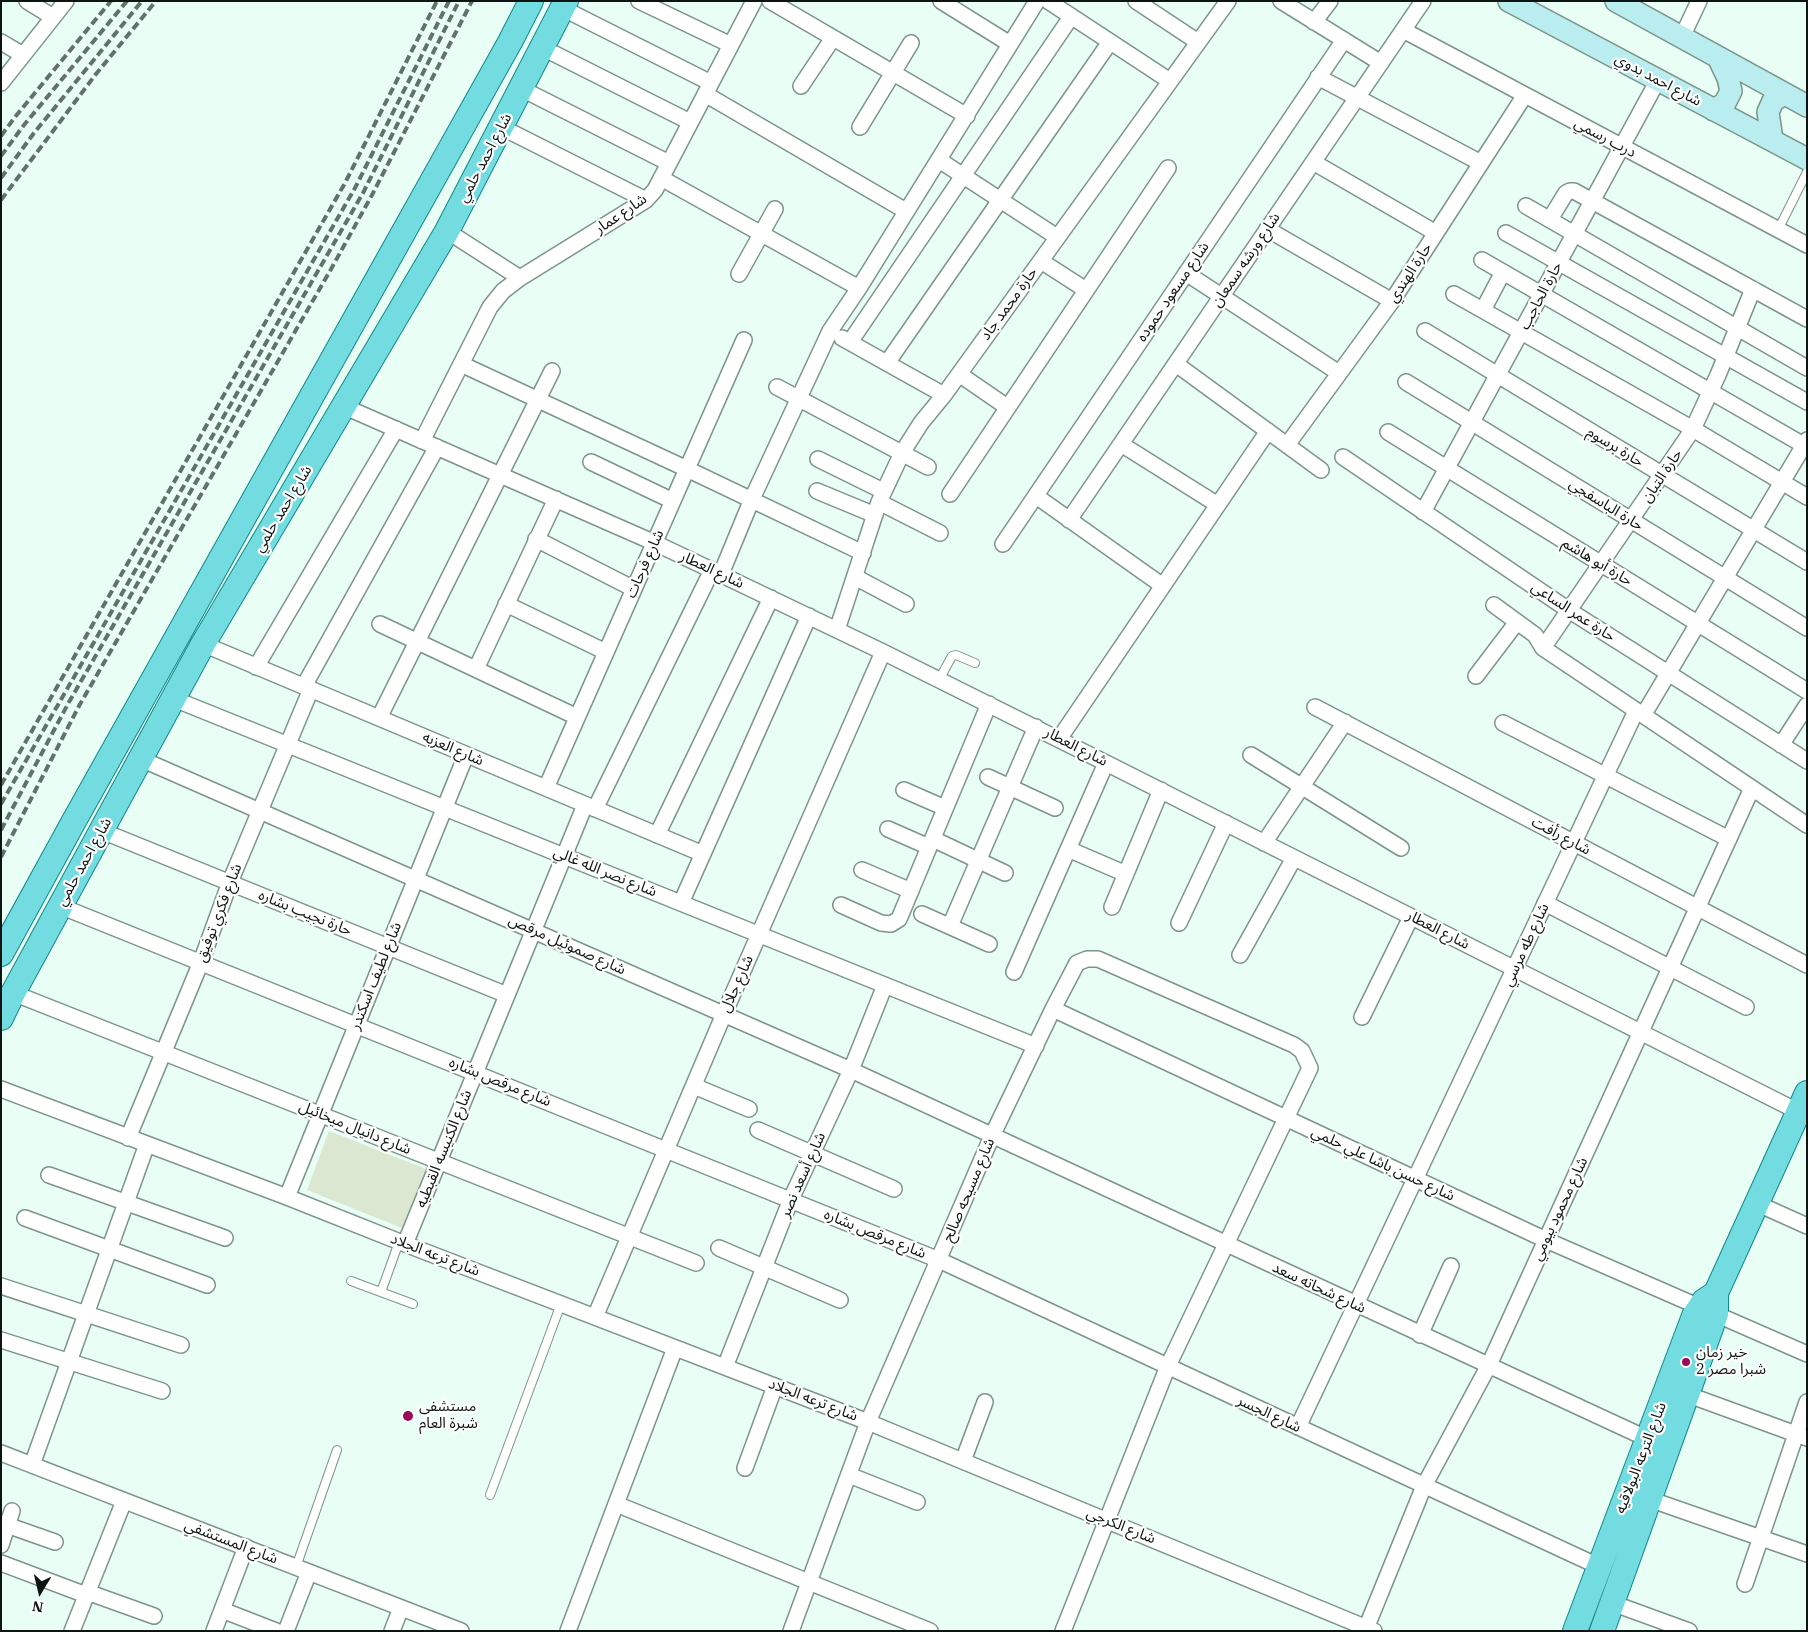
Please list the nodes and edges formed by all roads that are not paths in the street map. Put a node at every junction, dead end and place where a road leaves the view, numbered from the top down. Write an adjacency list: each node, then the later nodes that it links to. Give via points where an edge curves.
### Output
1 (27, 1): 19 (street)
2 (66, 1): 19 (street)
3 (530, 1): 27 (main road, شارع احمد حلمي)
4 (639, 1): 32 (street)
5 (770, 1): 23 (street)
6 (941, 1): 31 (street)
7 (1037, 1): 31 (street, شارع الكنيسه القبطيه)
8 (1048, 1): 20 (street)
9 (1136, 1): 29 (street)
10 (1228, 1): 29 (street, حارة محمد جاد)
11 (1281, 1): 21 (street)
12 (1330, 1): 21 (street)
13 (1423, 1): 22 (street, شارع ورشه سمعان)
14 (1509, 1): 39 (main road, شارع احمد بدوي)
15 (1616, 1): 24 (main road)
16 (1699, 1): 24 (street)
17 (749, 3): 32 (street, شارع عمار)
18 (564, 5): 33 (main road, شارع احمد حلمي); 43 (street)
19 (53, 17): 34 (street)
20 (1071, 17): 28 (street); 62 (street)
21 (1314, 22): 25 (street)
22 (1403, 30): 36 (street, شارع ورشه سمعان); 45 (street, درب رسمي)
23 (833, 38): 37 (street); 42 (street)
24 (1682, 38): 35 (main road)
25 (1344, 40): 36 (street); 38 (street, شارع مسعود حموده)
26 (1, 42): 34 (street)
27 (510, 42): 33 (main road); 256 (main road, شارع احمد حلمي)
28 (1110, 42): 40 (street); 64 (street)
29 (1198, 42): 40 (street, حارة محمد جاد)
30 (910, 43): 37 (street)
31 (1010, 44): 49 (street, شارع الكنيسه القبطيه)
32 (731, 45): 43 (street, شارع عمار)
33 (541, 52): 44 (main road, شارع احمد حلمي); 50 (street)
34 (23, 55): 41 (street)
35 (1718, 57): 47 (main road); 48 (main road, via 1731,91 1725,103)
36 (1381, 63): 46 (street, شارع ورشه سمعان)
37 (892, 73): 49 (street); 52 (street)
38 (1318, 77): 46 (street); 84 (street, شارع مسعود حموده)
39 (1658, 80): 48 (main road, شارع احمد بدوي); 54 (street, حارة الحاجب)
40 (1170, 81): 78 (street, حارة محمد جاد)
41 (1, 83)
42 (801, 86)
43 (708, 88): 50 (street, شارع عمار); 69 (street)
44 (522, 89): 51 (main road, شارع احمد حلمي); 58 (street)
45 (1525, 95): 54 (street, درب رسمي); 59 (street, حارة الهندي)
46 (1357, 98): 57 (street, شارع ورشه سمعان); 59 (street)
47 (1800, 99): 53 (main road, via 1773,101 1768,112)
48 (1714, 110): 53 (main road, شارع احمد بدوي)
49 (967, 116): 56 (street, شارع الكنيسه القبطيه)
50 (690, 122): 58 (street, شارع عمار)
51 (501, 127): 65 (street); 73 (main road, شارع احمد حلمي)
52 (860, 127)
53 (1772, 140): 55 (main road, شارع احمد بدوي)
54 (1622, 147): 66 (street, حارة الحاجب); 72 (street, درب رسمي)
55 (1807, 159)
56 (939, 160): 62 (street); 69 (street, شارع الكنيسه القبطيه)
57 (1313, 162): 71 (street, شارع ورشه سمعان); 74 (street)
58 (669, 163): 63 (street, شارع عمار)
59 (1481, 163): 74 (street, حارة الهندي)
60 (1168, 168): 88 (street)
61 (1807, 172): 72 (lane)
62 (963, 176): 64 (street); 101 (street)
63 (661, 178): 65 (street, شارع عمار); 76 (street)
64 (999, 199): 78 (street); 103 (street)
65 (646, 200): 86 (street, شارع عمار)
66 (1592, 201): 70 (street, via 1568,191); 77 (street, حارة الحاجب); 89 (street)
67 (1526, 206): 70 (street)
68 (775, 209): 76 (street)
69 (906, 211): 87 (street, شارع الكنيسه القبطيه)
70 (1550, 220): 77 (street)
71 (1267, 229): 92 (street, شارع ورشه سمعان); 93 (street)
72 (1778, 230): 79 (street, درب رسمي)
73 (446, 231): 86 (street); 118 (main road, شارع احمد حلمي)
74 (1436, 233): 93 (street, حارة الهندي)
75 (1506, 233): 82 (street)
76 (761, 234): 85 (street); 87 (street)
77 (1574, 234): 82 (street, حارة الحاجب); 96 (street)
78 (1057, 237): 81 (street, حارة محمد جاد)
79 (1807, 245)
80 (1482, 260): 83 (street)
81 (1040, 261): 88 (street); 109 (street, حارة محمد جاد)
82 (1559, 262): 91 (street, حارة الحاجب); 102 (street)
83 (1503, 272): 91 (street); 94 (street)
84 (1186, 273): 92 (street); 143 (street, شارع مسعود حموده)
85 (739, 274)
86 (520, 278): 104 (street, شارع عمار, via 490,307)
87 (859, 288): 97 (street, شارع الكنيسه القبطيه)
88 (1086, 290): 119 (street)
89 (1753, 290): 95 (street); 96 (street, حارة التبان)
90 (1454, 294): 94 (street)
91 (1541, 295): 99 (street, حارة الحاجب); 113 (street)
92 (1222, 296): 105 (street, شارع ورشه سمعان); 108 (street)
93 (1392, 301): 108 (street, حارة الهندي)
94 (1483, 310): 99 (street)
95 (1807, 319)
96 (1737, 328): 102 (street, حارة التبان); 106 (street)
97 (830, 331): 101 (street); 115 (street, شارع الكنيسه القبطيه)
98 (1424, 331): 110 (street, حارة برسوم)
99 (1521, 332): 110 (street, حارة الحاجب); 122 (street)
100 (744, 340): 135 (street, شارع فرحات)
101 (850, 342): 103 (street)
102 (1726, 356): 113 (street, حارة التبان); 117 (street)
103 (887, 363): 114 (street)
104 (460, 364): 116 (street); 125 (street, شارع عمار)
105 (1176, 364): 123 (street); 126 (street, شارع ورشه سمعان)
106 (1807, 368)
107 (552, 371): 116 (street)
108 (1339, 373): 128 (street, حارة الهندي)
109 (959, 374): 114 (street, حارة محمد جاد); 119 (street)
110 (1498, 375): 120 (street, حارة الحاجب); 139 (street, حارة برسوم)
111 (1406, 382): 120 (street, حارة الباسفجي)
112 (778, 387): 115 (street)
113 (1710, 392): 122 (street, حارة التبان); 127 (street)
114 (944, 395): 130 (street, حارة محمد جاد)
115 (799, 397): 130 (street); 146 (street, شارع الكنيسه القبطيه)
116 (538, 400): 135 (street); 138 (street)
117 (1807, 402)
118 (343, 406): 121 (street, شارع العطار); 178 (main road, شارع احمد حلمي)
119 (1007, 407): 142 (street)
120 (1472, 422): 136 (street, حارة الحاجب); 152 (street, حارة الباسفجي)
121 (396, 429): 125 (street, شارع العطار); 183 (street)
122 (1692, 429): 139 (street, حارة التبان); 140 (street)
123 (1268, 431): 128 (street); 149 (street)
124 (1388, 432): 136 (street, حارة أبو هاشم)
125 (422, 441): 129 (street, شارع العطار)
126 (1121, 444): 149 (street); 151 (street, شارع ورشه سمعان)
127 (1806, 444): 140 (street, شارع طه مرسي)
128 (1287, 445): 137 (street)
129 (437, 447): 138 (street, شارع العطار); 188 (street, شارع فكري توفيق)
130 (902, 453): 134 (street); 148 (street, حارة محمد جاد)
131 (1344, 458): 150 (street, حارة عمر الساعي)
132 (818, 459): 148 (street)
133 (591, 462): 147 (street)
134 (928, 467)
135 (687, 469): 146 (street); 147 (street, شارع فرحات)
136 (1446, 469): 150 (street, حارة الحاجب); 160 (street, حارة أبو هاشم)
137 (1321, 470)
138 (499, 475): 145 (street, شارع العطار); 177 (street)
139 (1662, 475): 152 (street, حارة التبان); 153 (street, حارة برسوم)
140 (1782, 482): 144 (street); 153 (street, شارع طه مرسي)
141 (817, 491): 148 (street)
142 (950, 494)
143 (1036, 496): 151 (street); 157 (street, شارع مسعود حموده)
144 (1807, 497)
145 (556, 499): 155 (street); 156 (street, شارع العطار)
146 (752, 499): 158 (street); 161 (street, شارع الكنيسه القبطيه)
147 (673, 501): 156 (street, شارع فرحات)
148 (879, 503): 154 (street); 158 (street, حارة محمد جاد)
149 (1218, 506): 164 (street)
150 (1424, 512): 170 (street, حارة عمر الساعي)
151 (1069, 520): 164 (street)
152 (1632, 521): 160 (street, حارة التبان); 163 (street, حارة الباسفجي)
153 (1754, 530): 159 (street, حارة برسوم); 163 (street, شارع طه مرسي)
154 (940, 533)
155 (536, 539): 165 (street); 167 (street)
156 (655, 543): 161 (street, شارع العطار); 165 (street, شارع فرحات)
157 (1003, 544)
158 (863, 553): 162 (street, حارة محمد جاد)
159 (1807, 562)
160 (1601, 564): 170 (street, حارة التبان); 173 (street, حارة أبو هاشم)
161 (716, 572): 166 (street, شارع العطار); 216 (street, شارع الكنيسه القبطيه)
162 (855, 577): 168 (street); 176 (street, حارة محمد جاد)
163 (1725, 577): 173 (street, شارع طه مرسي); 175 (street, حارة الباسفجي)
164 (1163, 586): 200 (street)
165 (634, 589): 180 (street, شارع فرحات)
166 (771, 598): 171 (street, شارع العطار); 225 (street)
167 (506, 604): 180 (street); 184 (street)
168 (906, 604)
169 (1494, 605): 172 (street)
170 (1570, 611): 179 (street, حارة التبان); 185 (street, حارة عمر الساعي)
171 (809, 616): 176 (street, شارع العطار); 232 (street)
172 (1517, 622): 179 (street, via 1535,634); 186 (street)
173 (1698, 623): 185 (street, شارع طه مرسي); 189 (street, حارة أبو هاشم)
174 (380, 624): 177 (street)
175 (1807, 628)
176 (837, 630): 181 (street, شارع العطار)
177 (417, 641): 184 (street); 196 (street)
178 (203, 644): 183 (street, شارع العزبه); 190 (main road, شارع احمد حلمي)
179 (1543, 648): 194 (street)
180 (606, 652): 195 (street, شارع فرحات)
181 (883, 652): 187 (street, شارع العطار); 253 (street, شارع جلال)
182 (975, 663): 187 (lane, via 952,656)
183 (256, 667): 188 (street, شارع العزبه)
184 (476, 669): 195 (street)
185 (1668, 672): 194 (street, شارع طه مرسي); 202 (street, حارة عمر الساعي)
186 (1476, 676)
187 (939, 680): 191 (street, شارع العطار)
188 (307, 688): 196 (street, شارع العزبه); 201 (street, شارع فكري توفيق)
189 (1807, 691)
190 (174, 699): 201 (street, شارع نصر الله غالي); 205 (main road, شارع احمد حلمي)
191 (989, 704): 199 (street, شارع العطار); 218 (street)
192 (1807, 705): 202 (street)
193 (1315, 707): 197 (street, شارع رأفت)
194 (1640, 712): 208 (street, شارع طه مرسي); 213 (street)
195 (577, 717): 212 (street, شارع فرحات)
196 (379, 718): 203 (street, شارع العزبه)
197 (1345, 722): 210 (street); 229 (street, شارع رأفت)
198 (1503, 723): 208 (street)
199 (1036, 727): 200 (street, شارع العطار); 211 (street)
200 (1059, 739): 207 (street, شارع العطار)
201 (288, 744): 217 (street, شارع نصر الله غالي); 220 (street, شارع فكري توفيق)
202 (1781, 745): 206 (street, حارة عمر الساعي)
203 (466, 755): 212 (street, شارع العزبه); 217 (street, شارع لطيف اسكندر)
204 (1251, 755): 210 (street)
205 (141, 759): 220 (street, شارع صموئيل مرقص); 224 (main road, شارع احمد حلمي)
206 (1807, 761)
207 (1106, 762): 215 (street, شارع العطار); 231 (street)
208 (1605, 776): 226 (street); 229 (street, شارع طه مرسي)
209 (988, 777): 211 (street)
210 (1302, 786): 227 (street); 230 (street)
211 (1010, 787): 219 (street); 235 (street)
212 (546, 788): 216 (street, شارع العزبه)
213 (1752, 788): 222 (street); 226 (street, شارع محمود بيومي)
214 (904, 790): 218 (street)
215 (1161, 790): 221 (street, شارع العطار); 238 (street)
216 (590, 807): 225 (street, شارع العزبه); 233 (street, شارع الكنيسه القبطيه)
217 (444, 808): 233 (street, شارع نصر الله غالي); 239 (street, شارع لطيف اسكندر)
218 (946, 808): 228 (street)
219 (1055, 808)
220 (260, 810): 239 (street, شارع صموئيل مرقص); 240 (street, شارع فكري توفيق)
221 (1226, 823): 227 (street, شارع العطار); 250 (street)
222 (1807, 825)
223 (888, 829): 228 (street)
224 (102, 831): 240 (street, حارة نجيب بشاره); 245 (main road, شارع احمد حلمي)
225 (657, 835): 232 (street, شارع العزبه)
226 (1729, 839): 247 (street, شارع محمود بيومي)
227 (1264, 842): 234 (street, شارع العطار)
228 (931, 843): 235 (street); 241 (street)
229 (1574, 843): 243 (street, شارع طه مرسي); 247 (street, شارع رأفت)
230 (1401, 848)
231 (1068, 849): 238 (street); 262 (street)
232 (703, 854): 242 (street)
233 (564, 856): 242 (street, شارع نصر الله غالي); 252 (street, شارع الكنيسه القبطيه)
234 (1294, 858): 249 (street, شارع العطار); 257 (street)
235 (978, 861): 237 (street); 251 (street)
236 (862, 870): 241 (street)
237 (1005, 874)
238 (1126, 874): 246 (street)
239 (415, 879): 252 (street, شارع صموئيل مرقص); 255 (street, شارع لطيف اسكندر)
240 (230, 882): 255 (street, حارة نجيب بشاره); 258 (street, شارع فكري توفيق)
241 (911, 892): 244 (street, via 899,919 891,924 881,923)
242 (681, 903): 253 (street, شارع نصر الله غالي)
243 (1545, 903): 260 (street); 261 (street, شارع طه مرسي)
244 (841, 905)
245 (60, 906): 258 (street, شارع مرقص بشاره); 264 (main road, شارع احمد حلمي)
246 (1112, 907)
247 (1698, 908): 259 (street, شارع رأفت); 260 (street, شارع محمود بيومي)
248 (922, 914): 251 (street)
249 (1411, 917): 261 (street, شارع العطار); 270 (street)
250 (1179, 923)
251 (950, 926): 254 (street)
252 (533, 931): 265 (street, شارع الكنيسه القبطيه); 268 (street, شارع صموئيل مرقص)
253 (759, 934): 263 (street, شارع نصر الله غالي); 268 (street, شارع جلال)
254 (989, 944)
255 (388, 947): 265 (street, حارة نجيب بشاره); 271 (street, شارع لطيف اسكندر)
256 (1, 954)
257 (1240, 955)
258 (200, 962): 271 (street, شارع مرقص بشاره); 274 (street, شارع فكري توفيق)
259 (1807, 965)
260 (1670, 968): 266 (street); 272 (street, شارع محمود بيومي)
261 (1514, 969): 272 (street, شارع العطار); 291 (street, شارع طه مرسي)
262 (1014, 972)
263 (885, 985): 273 (street, شارع نصر الله غالي); 275 (street, شارع أسعد نصر)
264 (13, 993): 269 (main road, شارع احمد حلمي); 274 (street, شارع دانيال ميخائيل)
265 (507, 995): 276 (street, شارع الكنيسه القبطيه)
266 (1746, 1007)
267 (1053, 1009): 273 (street, شارع مسيحه صالح); 282 (street, شارع حسن باشا علي حلمي); 282 (street, شارع مسيحه صالح, via 1078,963 1098,959 1294,1045 1302,1051 1310,1068)
268 (724, 1014): 275 (street, شارع صموئيل مرقص); 277 (street, شارع جلال)
269 (1, 1018)
270 (1362, 1018)
271 (356, 1024): 276 (street, شارع مرقص بشاره); 281 (street, شارع لطيف اسكندر)
272 (1641, 1032): 279 (street, شارع العطار); 301 (street, شارع محمود بيومي)
273 (1036, 1046): 284 (street, شارع مسيحه صالح)
274 (164, 1052): 281 (street, شارع دانيال ميخائيل); 285 (street, شارع فكري توفيق)
275 (851, 1070): 284 (street, شارع صموئيل مرقص); 288 (street, شارع أسعد نصر)
276 (476, 1072): 287 (street, شارع مرقص بشاره); 289 (street, شارع الكنيسه القبطيه)
277 (694, 1086): 280 (street); 287 (street, شارع جلال)
278 (1, 1089): 285 (street, شارع ترعه الجلاد)
279 (1804, 1107): 296 (main road, شارع الترعه البولاقيه)
280 (749, 1109)
281 (320, 1114): 289 (street, شارع دانيال ميخائيل); 293 (street, شارع لطيف اسكندر)
282 (1286, 1118): 291 (street, شارع حسن باشا علي حلمي); 303 (street)
283 (758, 1130): 288 (street)
284 (992, 1136): 303 (street, شارع شحاته سعد); 306 (street, شارع مسيحه صالح)
285 (128, 1138): 286 (street, شارع ترعه الجلاد)
286 (146, 1144): 293 (street, شارع ترعه الجلاد); 295 (street)
287 (667, 1149): 294 (street, شارع مرقص بشاره); 300 (street, شارع جلال)
288 (813, 1154): 292 (street); 294 (street, شارع أسعد نصر)
289 (439, 1162): 300 (street, شارع دانيال ميخائيل); 302 (street, شارع الكنيسه القبطيه)
290 (49, 1175): 295 (street)
291 (1416, 1179): 301 (street, شارع حسن باشا علي حلمي); 318 (street, شارع طه مرسي)
292 (894, 1189)
293 (287, 1197): 302 (street, شارع ترعه الجلاد)
294 (791, 1199): 306 (street, شارع مرقص بشاره); 309 (street, شارع أسعد نصر)
295 (126, 1203): 299 (street); 305 (street)
296 (1756, 1204): 298 (street); 317 (main road, شارع الترعه البولاقيه)
297 (25, 1218): 305 (street)
298 (1807, 1226)
299 (225, 1238)
300 (629, 1238): 307 (street, شارع دانيال ميخائيل); 320 (street, شارع جلال)
301 (1546, 1240): 317 (street, شارع حسن باشا علي حلمي); 327 (street, شارع محمود بيومي)
302 (402, 1243): 313 (lane); 316 (street, شارع ترعه الجلاد)
303 (1226, 1244): 318 (street, شارع شحاته سعد); 328 (street)
304 (719, 1248): 309 (street)
305 (109, 1249): 311 (street); 319 (street)
306 (939, 1260): 328 (street, شارع الجسر); 335 (street, شارع مسيحه صالح)
307 (696, 1264)
308 (1451, 1266): 321 (street)
309 (764, 1269): 314 (street); 329 (street, شارع أسعد نصر)
310 (351, 1281): 313 (lane)
311 (206, 1285)
312 (1, 1286): 319 (street)
313 (381, 1292): 315 (lane)
314 (840, 1300)
315 (413, 1304)
316 (561, 1304): 320 (street, شارع ترعه الجلاد); 346 (lane)
317 (1710, 1304): 325 (street, شارع حسن باشا علي حلمي); 332 (main road, شارع الترعه البولاقيه); 338 (main road, شارع الترعه البولاقيه)
318 (1356, 1305): 321 (street, شارع شحاته سعد); 336 (street, شارع طه مرسي)
319 (86, 1314): 323 (street); 326 (street)
320 (595, 1317): 324 (street, شارع ترعه الجلاد)
321 (1420, 1334): 327 (street, شارع شحاته سعد)
322 (1, 1340): 326 (street)
323 (180, 1345)
324 (675, 1348): 329 (street, شارع ترعه الجلاد); 350 (street)
325 (1807, 1354)
326 (69, 1361): 331 (street); 342 (street)
327 (1489, 1365): 338 (street, شارع شحاته سعد); 345 (street, شارع محمود بيومي)
328 (1168, 1366): 336 (street, شارع الجسر); 352 (street)
329 (725, 1367): 330 (street, شارع ترعه الجلاد)
330 (775, 1386): 335 (street, شارع ترعه الجلاد); 343 (street)
331 (162, 1391)
332 (1686, 1394): 337 (street); 347 (main road, شارع الترعه البولاقيه)
333 (985, 1402): 341 (street)
334 (1807, 1402): 337 (street)
335 (868, 1422): 341 (street, شارع الكرجي); 344 (street, شارع مسيحه صالح)
336 (1298, 1427): 345 (street, شارع الجسر)
337 (1801, 1436): 353 (street)
338 (1648, 1439): 359 (main road, شارع الترعه البولاقيه)
339 (337, 1450): 360 (lane)
340 (1, 1453): 342 (street, شارع المستشفي)
341 (963, 1461): 352 (street, شارع الكرجي)
342 (32, 1465): 348 (street, شارع المستشفي)
343 (745, 1468)
344 (848, 1475): 349 (street); 361 (street, شارع مسيحه صالح)
345 (1424, 1486): 359 (street, شارع الجسر); 368 (street, شارع محمود بيومي)
346 (490, 1495)
347 (1648, 1499): 353 (street); 364 (main road, شارع الترعه البولاقيه)
348 (124, 1501): 356 (street, شارع المستشفي); 363 (street)
349 (918, 1502)
350 (616, 1504): 361 (street); 375 (street)
351 (7, 1520): 354 (street); 355 (street)
352 (1106, 1520): 368 (street, شارع الكرجي); 378 (street)
353 (1761, 1538): 357 (street); 362 (street)
354 (55, 1542)
355 (1, 1545)
356 (246, 1547): 360 (street, شارع المستشفي); 366 (street)
357 (1807, 1554)
358 (1, 1563): 363 (street)
359 (1600, 1567): 379 (main road, شارع الترعه البولاقيه)
360 (303, 1569): 365 (street, شارع المستشفي); 372 (street)
361 (809, 1582): 376 (street, شارع مسيحه صالح); 377 (street)
362 (1745, 1584)
363 (87, 1594): 367 (street); 369 (street)
364 (1612, 1603): 380 (main road, شارع الترعه البولاقيه); 381 (street)
365 (401, 1608): 373 (street); 374 (street, شارع المستشفي)
366 (222, 1610): 370 (street); 371 (street)
367 (154, 1616)
368 (1368, 1630)
369 (72, 1631)
370 (214, 1631)
371 (276, 1631)
372 (286, 1631)
373 (392, 1631)
374 (461, 1631)
375 (568, 1631)
376 (791, 1631)
377 (930, 1631)
378 (1063, 1631)
379 (1575, 1631)
380 (1602, 1631)
381 (1689, 1631)

